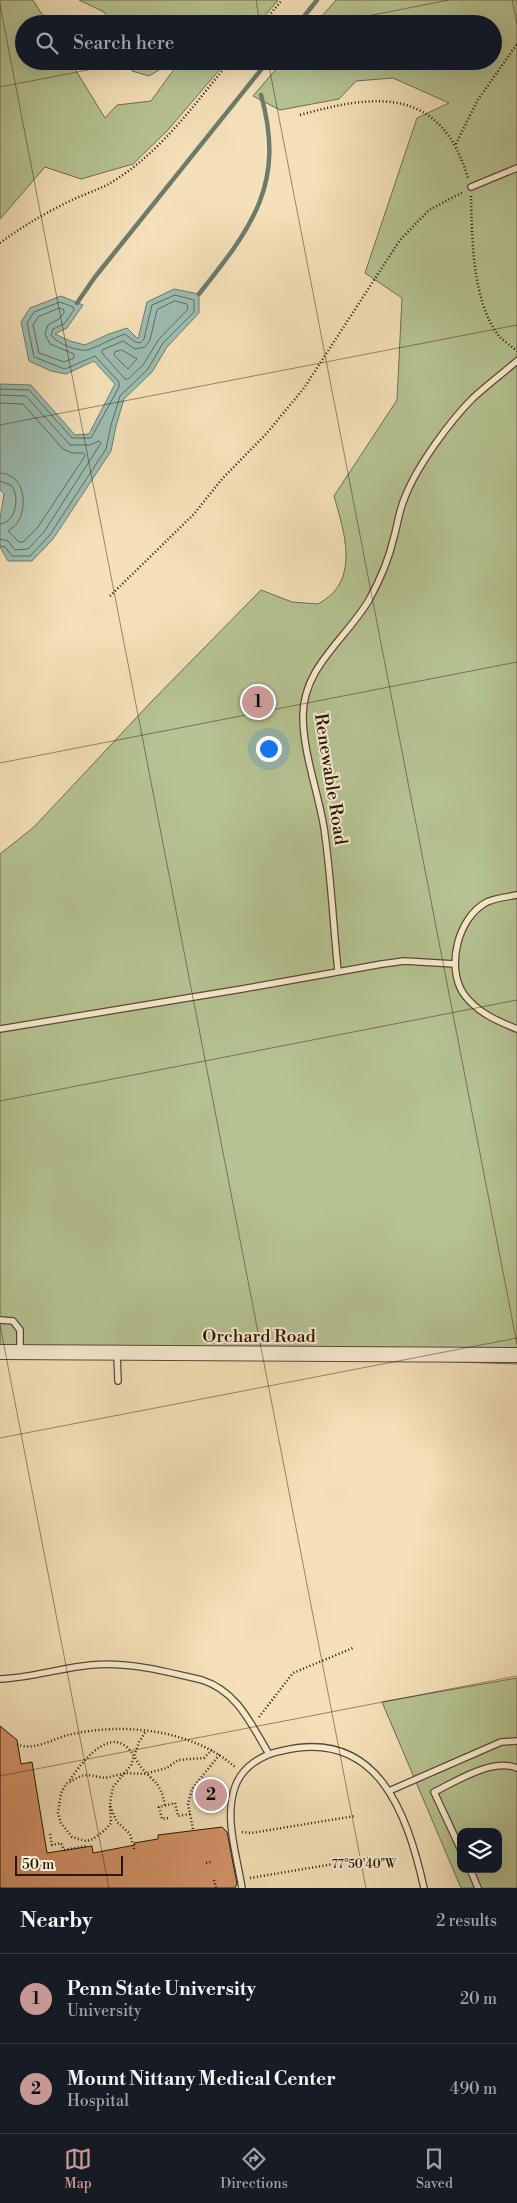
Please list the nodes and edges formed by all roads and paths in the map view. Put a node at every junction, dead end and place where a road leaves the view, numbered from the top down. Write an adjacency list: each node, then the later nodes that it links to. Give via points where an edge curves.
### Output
1 (282, 0): 2 (path)
2 (270, 15)
3 (517, 44): 4 (path)
4 (502, 65)
5 (223, 70): 11 (path, via 173,130 144,159 107,185 62,204)
6 (499, 70): 8 (path, via 477,101)
7 (300, 116): 8 (path, via 369,101 396,102 429,117)
8 (456, 144): 10 (path)
9 (517, 168): 10 (lane)
10 (471, 187): 12 (path, via 473,256 485,309 499,335); 14 (path, via 429,210 400,240 304,388 194,514)
11 (0, 243)
12 (517, 351)
13 (517, 361): 17 (lane, Renewable Road, via 473,398 410,484 381,576 369,600 319,665 305,698 306,742 324,829)
14 (110, 596)
15 (517, 895): 16 (lane, via 487,902 477,909 465,925)
16 (455, 964): 17 (lane, via 404,961); 19 (lane, via 463,992 471,1003 497,1021)
17 (338, 971): 18 (lane)
18 (0, 1029)
19 (517, 1029)
20 (0, 1320): 22 (lane, via 13,1321 20,1330)
21 (0, 1352): 22 (street, Orchard Road)
22 (20, 1352): 23 (street, Orchard Road)
23 (117, 1354): 24 (street, Orchard Road); 25 (lane)
24 (517, 1355)
25 (118, 1381)
26 (353, 1648): 28 (path, via 293,1672)
27 (0, 1679): 34 (lane, via 22,1678 63,1668 119,1665 202,1680 232,1697)
28 (257, 1719)
29 (146, 1731): 31 (path, via 100,1730 68,1735 33,1747); 32 (path); 35 (path)
30 (517, 1741): 41 (lane, via 501,1742)
31 (17, 1744)
32 (212, 1750): 33 (path); 39 (path, via 204,1758 178,1760 167,1768)
33 (220, 1754): 36 (path); 44 (path, via 192,1789 188,1804)
34 (269, 1754): 41 (lane, via 296,1748 334,1750 372,1769); 60 (lane, via 256,1760 239,1778 230,1808)
35 (135, 1757): 38 (path); 39 (path); 40 (path, via 119,1743 101,1746)
36 (235, 1767)
37 (517, 1768): 51 (lane, via 507,1764 492,1766 434,1792)
38 (126, 1773): 39 (path); 40 (path, via 105,1778 88,1775); 42 (path, via 113,1787)
39 (147, 1773): 43 (path, via 161,1789)
40 (69, 1782): 50 (path, via 61,1793 58,1813 66,1831 78,1840)
41 (389, 1791): 61 (lane, via 411,1839)
42 (110, 1806): 50 (path, via 111,1823 100,1835); 52 (path, via 117,1822 130,1834)
43 (165, 1806): 44 (path, via 175,1804 178,1816); 46 (path, via 160,1806 162,1819)
44 (190, 1814): 47 (path)
45 (355, 1816): 48 (path)
46 (168, 1818)
47 (193, 1829)
48 (242, 1832)
49 (50, 1834): 50 (path, via 52,1845 61,1843 64,1850 87,1847)
50 (86, 1841)
51 (457, 1841)
52 (134, 1849)
53 (369, 1858): 57 (path)
54 (211, 1862): 55 (path)
55 (206, 1863)
56 (472, 1873): 62 (lane)
57 (250, 1878)
58 (214, 1880): 59 (path)
59 (216, 1888)
60 (242, 1888)
61 (424, 1888)
62 (478, 1888)

